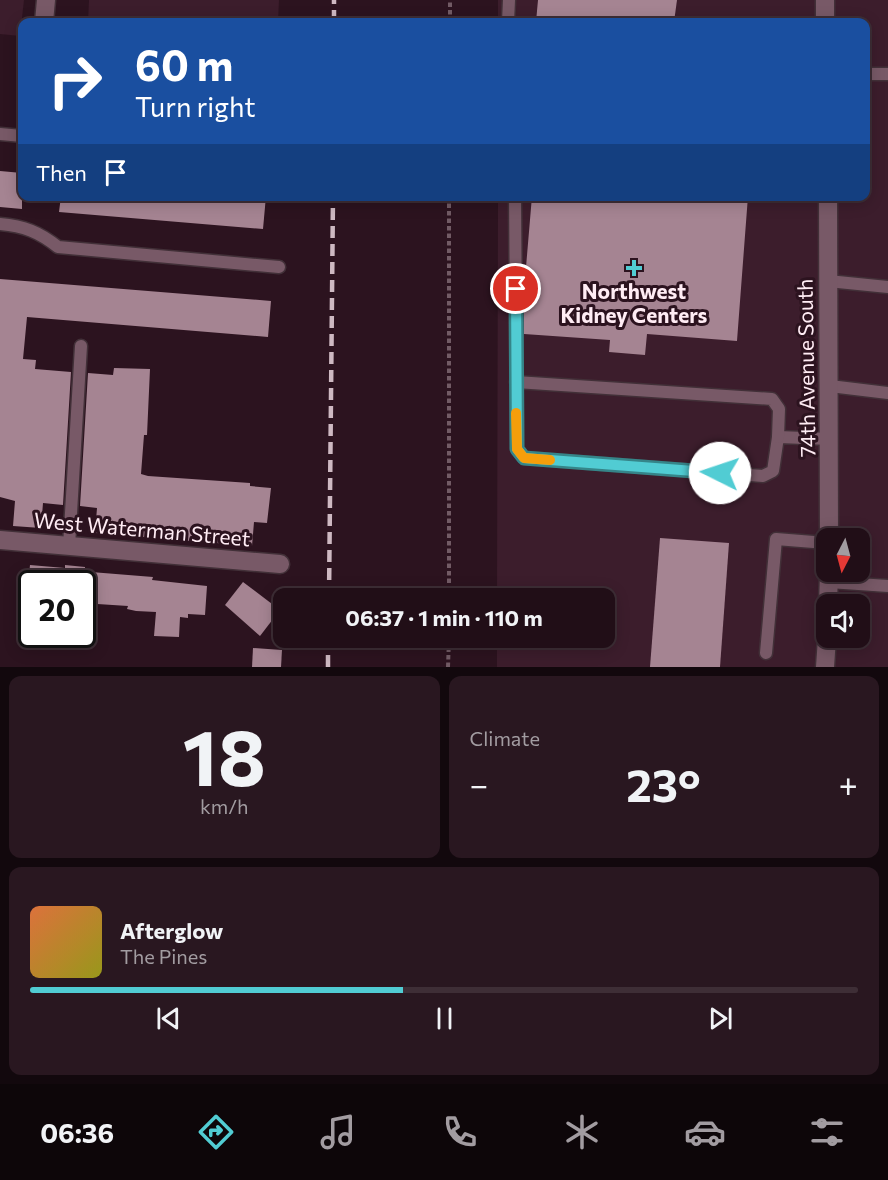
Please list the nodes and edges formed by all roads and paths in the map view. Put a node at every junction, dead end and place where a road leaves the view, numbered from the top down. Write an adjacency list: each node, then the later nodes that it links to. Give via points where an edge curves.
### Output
1 (46, 0): 5 (street)
2 (450, 0): 6 (path)
3 (508, 0): 7 (lane)
4 (825, 0): 8 (street)
5 (44, 18)
6 (450, 18)
7 (508, 18)
8 (825, 18)
9 (870, 74): 10 (lane)
10 (888, 74)
11 (0, 134): 12 (lane)
12 (18, 136)
13 (449, 201): 33 (path)
14 (515, 201): 21 (lane)
15 (828, 201): 18 (street, 74th Avenue South)
16 (0, 224): 17 (lane, via 38,231 58,247)
17 (279, 267)
18 (828, 281): 19 (lane); 22 (street, 74th Avenue South)
19 (888, 287)
20 (81, 346): 29 (lane)
21 (516, 382): 24 (lane, via 771,399 779,409); 24 (lane, via 517,449 524,458 764,476 774,471)
22 (830, 386): 23 (lane); 25 (street, 74th Avenue South)
23 (888, 393)
24 (777, 437): 25 (lane)
25 (831, 439): 26 (street, 74th Avenue South)
26 (829, 528)
27 (0, 540): 29 (street, West Waterman Street)
28 (816, 542): 36 (lane, via 776,539)
29 (69, 546): 30 (street, West Waterman Street)
30 (279, 564)
31 (862, 582): 32 (lane)
32 (888, 586)
33 (449, 588)
34 (448, 648): 37 (path)
35 (826, 648): 38 (street)
36 (766, 653)
37 (448, 667)
38 (825, 667)

